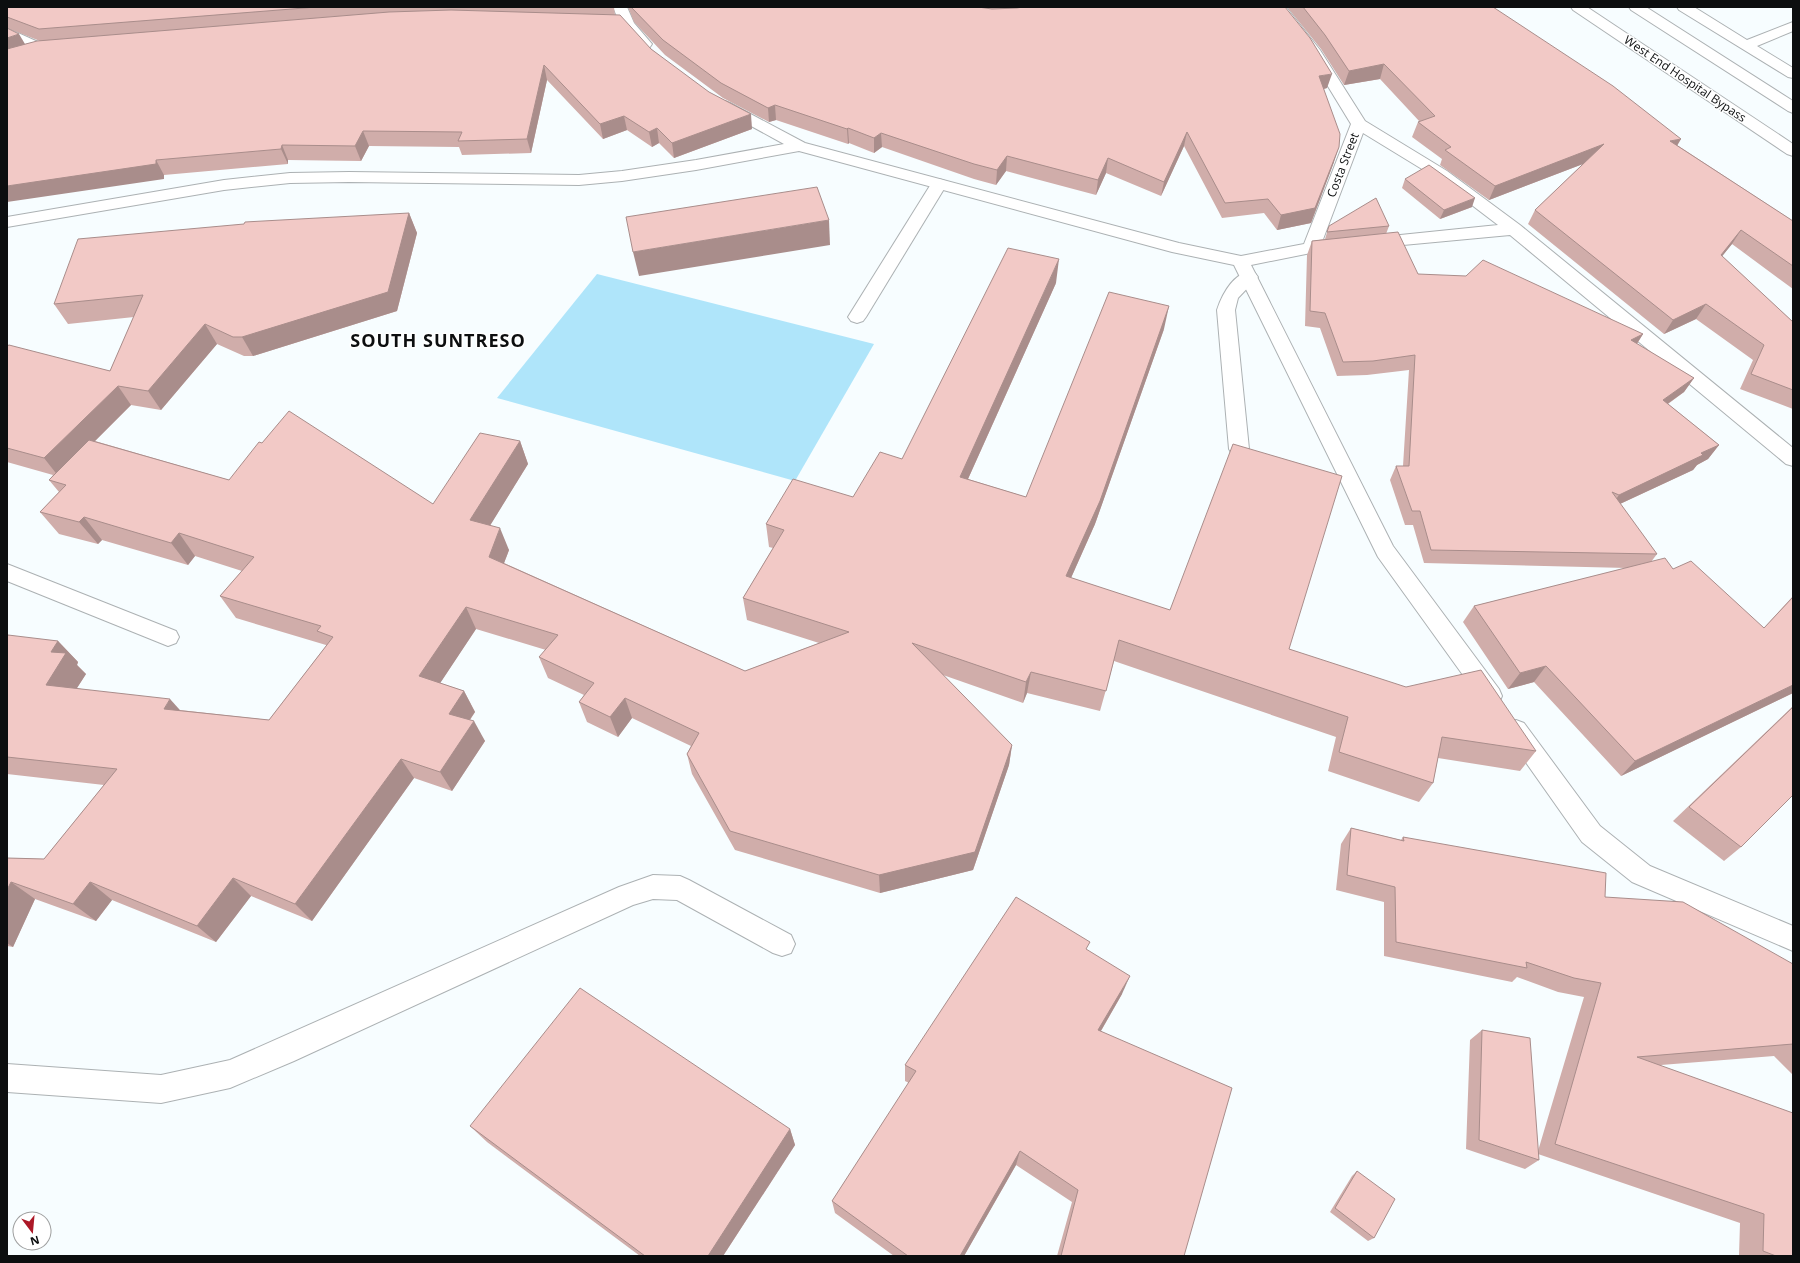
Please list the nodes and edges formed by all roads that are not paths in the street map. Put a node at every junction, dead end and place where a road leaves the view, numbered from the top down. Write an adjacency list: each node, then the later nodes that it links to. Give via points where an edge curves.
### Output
1 (620, 7): 11 (main road, via 619,23)
2 (1279, 7): 16 (main road, Costa Street, via 1313,50)
3 (1578, 7): 18 (main road, West End Hospital Bypass)
4 (1636, 7): 15 (main road)
5 (1684, 7): 8 (main road)
6 (1793, 26): 8 (main road)
7 (7, 32): 10 (main road)
8 (1746, 44): 13 (main road)
9 (69, 48): 10 (main road)
10 (45, 50): 12 (main road)
11 (655, 54)
12 (22, 56)
13 (1793, 74)
14 (710, 97): 17 (main road)
15 (1793, 108)
16 (1359, 124): 21 (main road, via 1441,174); 22 (main road, Costa Street)
17 (799, 146): 19 (main road); 20 (main road, via 689,166 579,180 349,177 290,178 224,184)
18 (1793, 151)
19 (939, 184): 23 (main road, via 1178,248); 24 (main road)
20 (7, 222)
21 (1514, 229): 22 (main road); 26 (main road)
22 (1311, 248): 23 (main road)
23 (1245, 269): 25 (main road, via 1230,296 1226,310); 29 (main road, via 1385,551 1591,834 1641,874)
24 (857, 317)
25 (1239, 449)
26 (1793, 459)
27 (7, 572): 28 (main road)
28 (168, 637)
29 (1793, 939)
30 (782, 944): 31 (main road, via 680,888 653,887 628,895 230,1074 161,1089)
31 (7, 1078)

